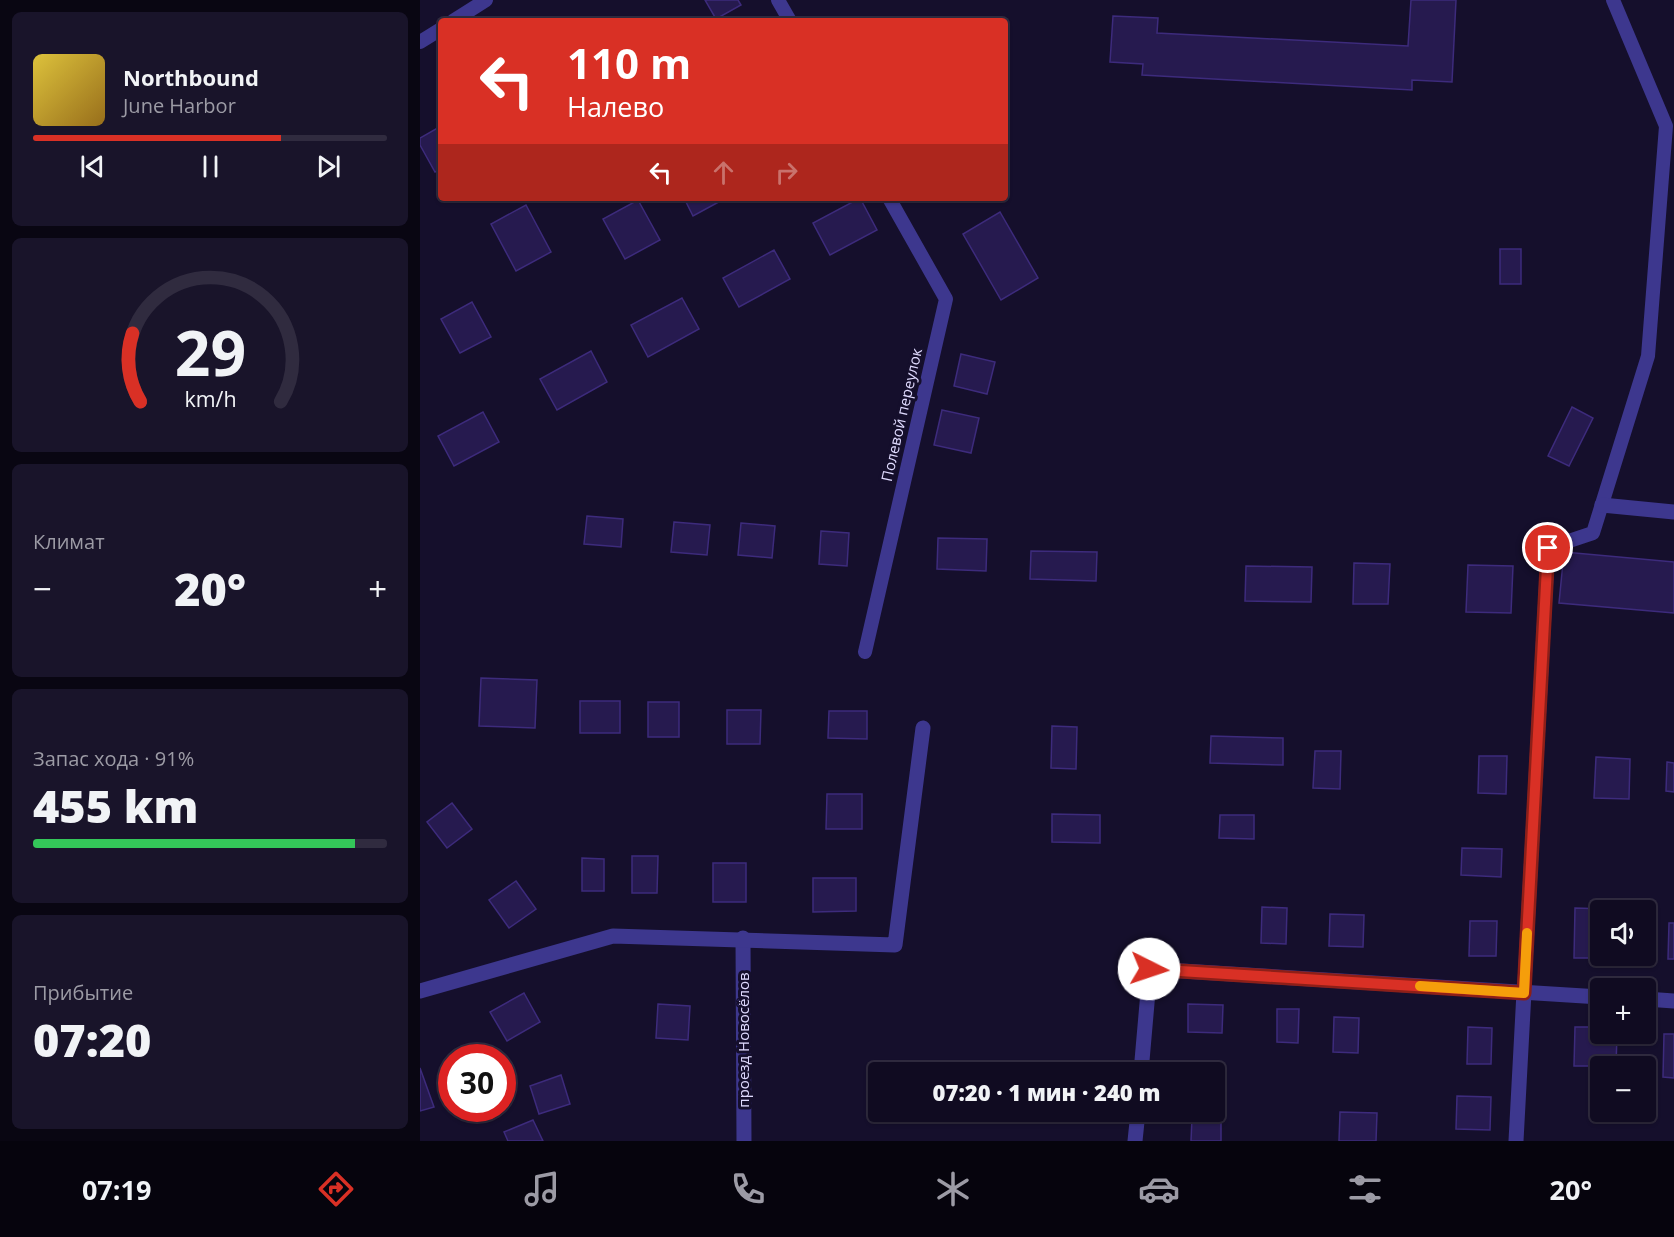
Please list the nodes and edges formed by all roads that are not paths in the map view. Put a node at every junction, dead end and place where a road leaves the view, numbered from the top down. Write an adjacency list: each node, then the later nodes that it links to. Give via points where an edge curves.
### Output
1 (486, 0): 4 (lane)
2 (778, 0): 5 (lane)
3 (1612, 0): 9 (lane, via 1666,126 1648,356)
4 (458, 18)
5 (788, 18)
6 (438, 31): 7 (lane)
7 (420, 42)
8 (891, 201): 11 (lane, Полевой переулок, via 946,299)
9 (1602, 505): 10 (street); 15 (lane, via 1593,532 1548,548)
10 (1674, 512)
11 (865, 652)
12 (923, 728): 13 (street, via 895,945)
13 (743, 938): 14 (street, via 613,936); 21 (street, проезд Новосёлов)
14 (420, 991)
15 (1524, 993): 16 (street); 19 (street, via 1149,969); 23 (street)
16 (1590, 996)
17 (1656, 1000): 18 (street)
18 (1674, 1001)
19 (1142, 1062)
20 (1137, 1122): 22 (street)
21 (744, 1141)
22 (1135, 1141)
23 (1515, 1141)

